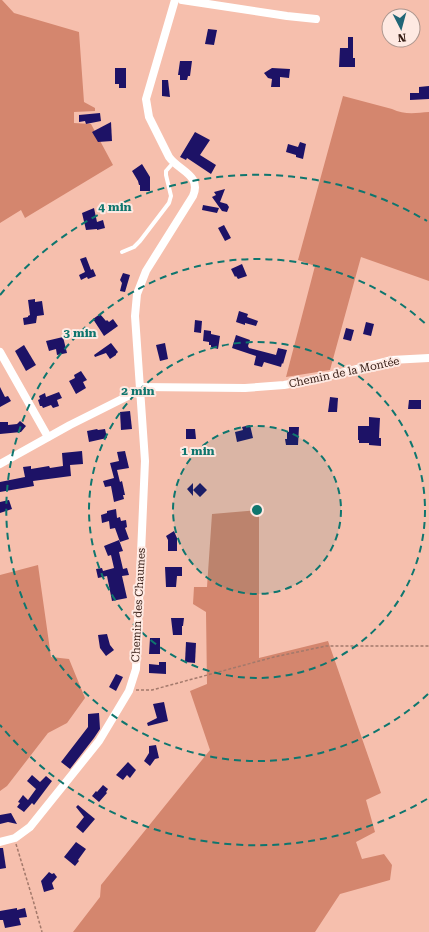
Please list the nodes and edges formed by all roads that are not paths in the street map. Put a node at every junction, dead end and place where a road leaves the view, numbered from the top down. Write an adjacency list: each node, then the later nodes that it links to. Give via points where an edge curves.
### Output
1 (175, 0): 4 (street, via 146,100 148,117)
2 (182, 0): 3 (street)
3 (316, 19)
4 (173, 163): 5 (lane, via 166,170 171,196 169,203 140,241); 8 (street, Chemin des Chaumes, via 192,176 196,189 146,271 137,294 135,316)
5 (122, 252)
6 (1, 357): 9 (street)
7 (429, 358): 8 (street, Chemin de la Montée, via 391,360 284,385)
8 (140, 390): 9 (street, Chemin de la Montée); 11 (street, Chemin des Chaumes, via 145,460 136,669 129,691 99,741 30,827 14,838)
9 (48, 438): 10 (street, Chemin de la Montée)
10 (0, 464)
11 (0, 842)

